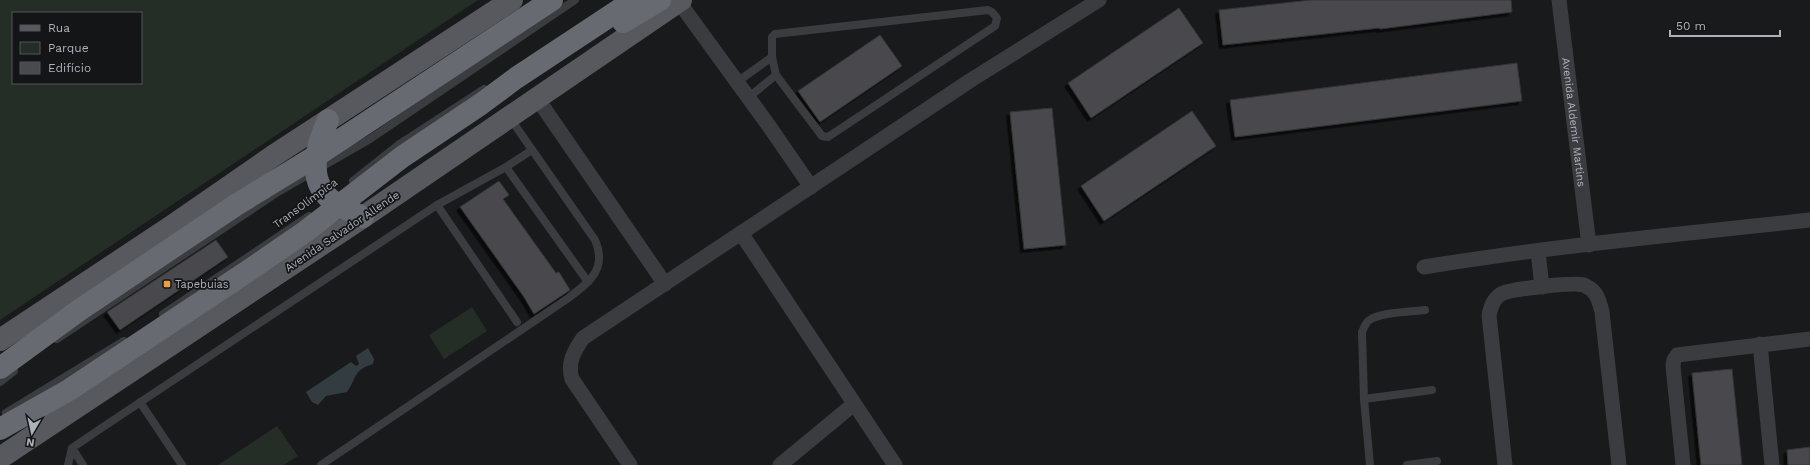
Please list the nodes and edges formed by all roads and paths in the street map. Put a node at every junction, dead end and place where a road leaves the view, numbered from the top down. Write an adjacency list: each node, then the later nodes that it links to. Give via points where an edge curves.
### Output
1 (512, 0): 20 (main road)
2 (552, 0): 22 (highway)
3 (575, 0): 22 (lane, TransOlímpica, via 370,139)
4 (618, 0): 9 (lane)
5 (634, 0): 14 (highway, Avenida Salvador Allende)
6 (1099, 0): 25 (street, via 971,80)
7 (1559, 0): 31 (street, Avenida Aldemir Martins)
8 (673, 1): 14 (highway, via 534,74); 15 (street); 18 (main road, Avenida Salvador Allende)
9 (599, 13)
10 (573, 30): 11 (lane)
11 (547, 47)
12 (772, 57): 13 (lane); 13 (lane, via 771,44 775,34 988,10 997,18 995,26 828,137 822,136); 15 (lane)
13 (776, 75): 17 (lane)
14 (516, 78): 26 (highway, Avenida Salvador Allende, via 402,157)
15 (737, 82): 17 (street)
16 (489, 86): 24 (lane, TransOlímpica, via 401,143)
17 (749, 97): 25 (street)
18 (537, 98): 19 (main road, Avenida Salvador Allende); 35 (street)
19 (510, 117): 21 (lane); 28 (main road, Avenida Salvador Allende)
20 (328, 120): 22 (highway, via 320,140); 42 (main road)
21 (532, 150): 23 (lane); 34 (lane, via 600,250 598,269)
22 (316, 164): 26 (highway, via 318,183); 43 (lane, TransOlímpica); 45 (highway, via 223,214 78,310)
23 (506, 167): 27 (lane); 34 (lane)
24 (348, 185)
25 (811, 187): 30 (street)
26 (329, 203): 28 (highway); 38 (lane, TransOlímpica); 52 (highway, Avenida Salvador Allende, via 248,271 89,377)
27 (437, 205): 39 (lane); 49 (lane)
28 (363, 217): 54 (main road, Avenida Salvador Allende)
29 (1810, 220): 31 (street)
30 (741, 233): 35 (street); 50 (street)
31 (1589, 245): 32 (street)
32 (1538, 251): 33 (street); 36 (street)
33 (1424, 267)
34 (588, 282): 59 (lane, via 567,299)
35 (666, 284): 60 (street, via 583,338 574,350 571,362 572,379)
36 (1542, 287): 65 (street, via 1503,293 1496,297 1489,315); 66 (street, via 1584,285 1598,298 1602,312)
37 (1425, 310): 48 (lane, via 1374,318 1365,325 1361,338)
38 (158, 318)
39 (517, 322)
40 (133, 335): 51 (lane)
41 (1810, 339): 44 (street)
42 (0, 340)
43 (53, 342)
44 (1760, 344): 67 (street, via 1677,355 1674,360 1674,381); 68 (street)
45 (10, 367): 46 (lane)
46 (0, 382)
47 (1432, 390): 48 (lane)
48 (1364, 399): 63 (lane)
49 (140, 402): 53 (lane); 58 (lane)
50 (854, 404): 61 (street); 62 (street)
51 (0, 417)
52 (0, 429)
53 (72, 448): 56 (lane); 57 (lane)
54 (0, 458)
55 (1437, 461): 64 (lane)
56 (68, 465)
57 (84, 465)
58 (182, 465)
59 (321, 465)
60 (630, 465)
61 (780, 465)
62 (895, 465)
63 (1370, 465)
64 (1407, 465)
65 (1505, 465)
66 (1619, 465)
67 (1683, 465)
68 (1772, 465)

